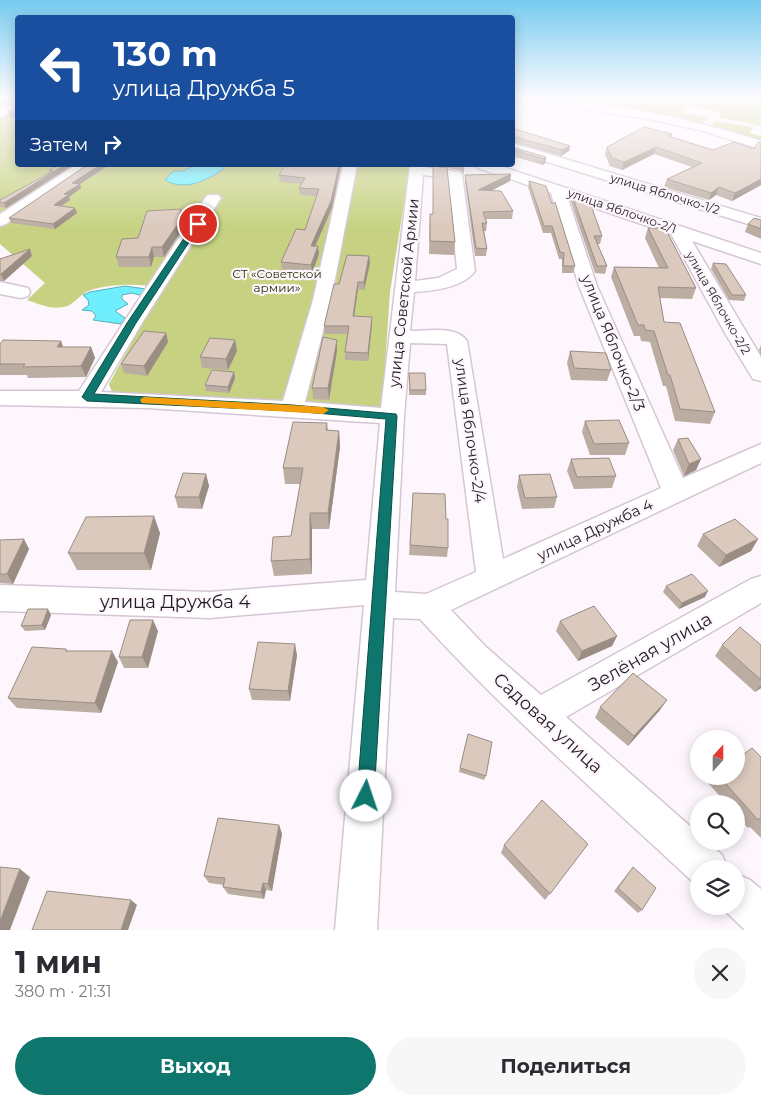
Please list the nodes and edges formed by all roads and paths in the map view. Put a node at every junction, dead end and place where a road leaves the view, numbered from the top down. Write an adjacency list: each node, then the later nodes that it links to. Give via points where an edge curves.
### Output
1 (515, 148): 9 (street, улица Яблочко-1/2)
2 (83, 167): 8 (street)
3 (350, 167): 19 (street, via 322,300)
4 (417, 167): 12 (street, улица Советской Армии); 12 (street, via 455,175 466,271 458,277 427,287)
5 (489, 167): 6 (street, улица Яблочко-2/1)
6 (557, 189): 10 (street, улица Яблочко-2/1); 22 (street, улица Яблочко-2/3, via 588,286)
7 (213, 198): 17 (street)
8 (0, 221)
9 (761, 223)
10 (677, 230): 11 (street, улица Яблочко-2/1); 16 (street, улица Яблочко-2/2)
11 (761, 259)
12 (405, 287): 15 (street, улица Советской Армии)
13 (0, 288): 14 (street)
14 (22, 292)
15 (400, 337): 20 (street, улица Советской Армии); 23 (street, улица Яблочко-2/4, via 448,337 457,341)
16 (761, 374)
17 (87, 397): 18 (street); 19 (street)
18 (0, 398)
19 (292, 408): 20 (street)
20 (392, 416): 26 (street, улица Советской Армии)
21 (761, 453): 22 (street, улица Дружба 4)
22 (676, 493): 23 (street, улица Дружба 4)
23 (491, 578): 27 (street, улица Дружба 4)
24 (761, 588): 28 (street, Зелёная улица)
25 (0, 598): 26 (street, улица Дружба 4, via 210,606)
26 (380, 598): 27 (street); 32 (street, улица Советской Армии)
27 (428, 607): 28 (street, Садовая улица, via 475,657)
28 (538, 715): 29 (street, Садовая улица)
29 (698, 860)
30 (745, 902): 31 (street)
31 (761, 916)
32 (356, 930)

